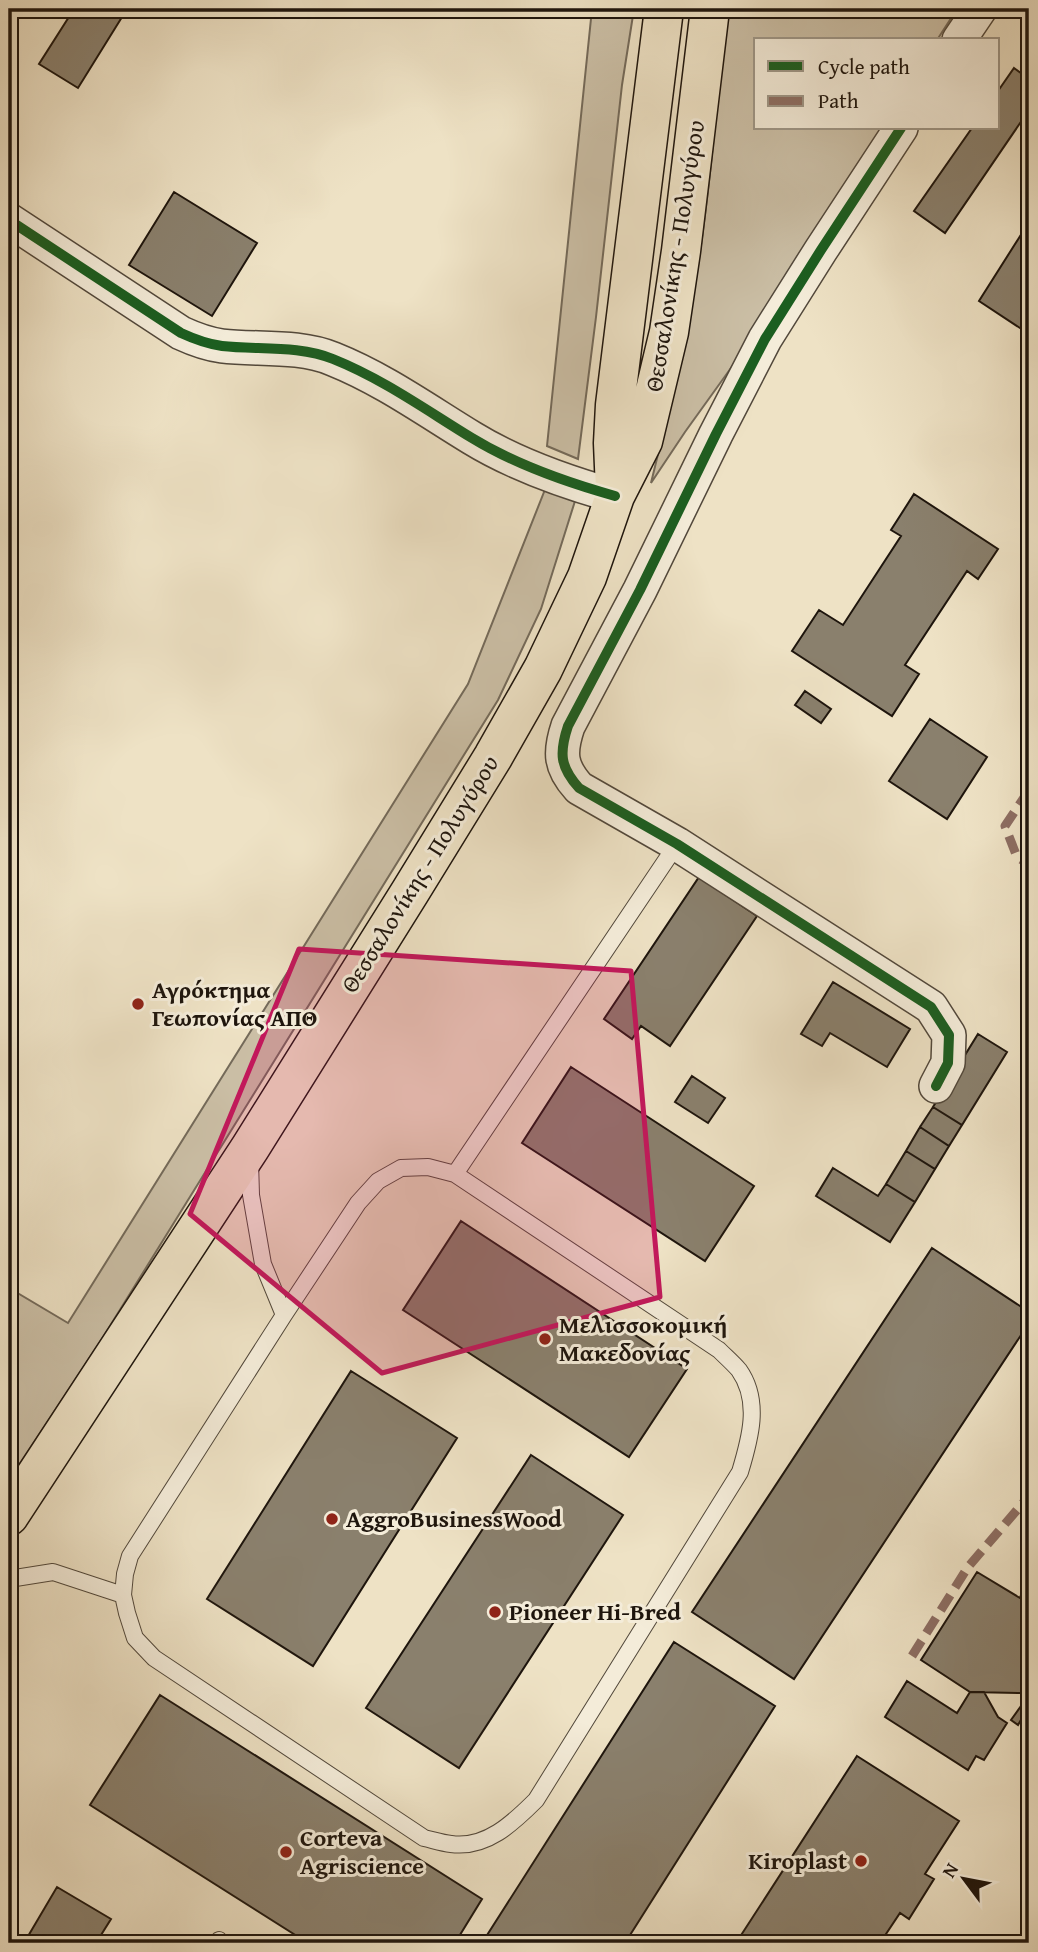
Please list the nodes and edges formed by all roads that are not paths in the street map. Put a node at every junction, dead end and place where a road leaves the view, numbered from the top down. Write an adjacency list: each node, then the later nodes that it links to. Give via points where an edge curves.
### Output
1 (664, 9): 7 (main road, Θεσσαλονίκης - Πολυγύρου, via 615,405)
2 (710, 9): 7 (main road, Θεσσαλονίκης - Πολυγύρου, via 669,332 643,441)
3 (980, 9): 4 (street)
4 (960, 38)
5 (900, 130): 8 (street, via 765,338 562,744 563,762 579,788)
6 (9, 220): 7 (street, via 191,337 219,346 330,357 533,470)
7 (615, 496): 10 (main road, Θεσσαλονίκης - Πολυγύρου, via 587,577 536,680 479,780)
8 (677, 844): 9 (street, via 932,1007 949,1035 948,1063); 11 (lane)
9 (936, 1086)
10 (250, 1147): 12 (lane, via 251,1195 263,1264); 13 (main road, Θεσσαλονίκης - Πολυγύρου)
11 (455, 1174): 12 (lane, via 428,1167 401,1168 378,1181 358,1203); 15 (lane, via 719,1350 740,1372 752,1400 751,1436 740,1472 536,1800 510,1826 481,1842 454,1845 424,1838 154,1658 135,1638)
12 (284, 1315): 15 (lane, via 130,1556)
13 (9, 1516)
14 (9, 1579): 15 (lane, via 52,1572)
15 (123, 1595)

